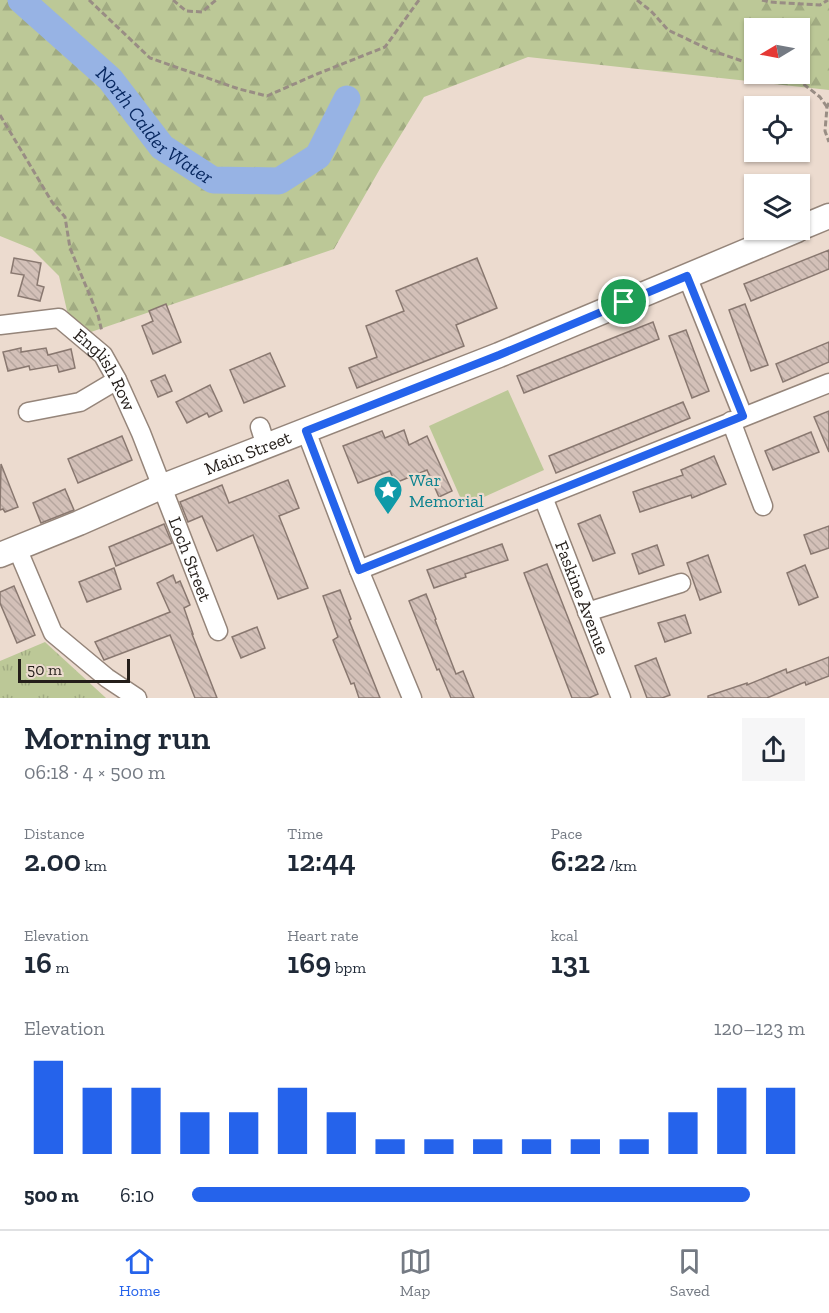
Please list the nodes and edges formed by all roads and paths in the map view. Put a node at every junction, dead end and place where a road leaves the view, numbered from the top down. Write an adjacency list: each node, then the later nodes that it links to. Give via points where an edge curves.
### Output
1 (89, 0): 4 (path, via 150,58 267,96 385,47)
2 (173, 0): 3 (path, via 186,11 202,12)
3 (216, 0)
4 (420, 0)
5 (637, 0): 8 (path, via 668,30)
6 (762, 0): 7 (path, via 820,5)
7 (828, 0)
8 (744, 62)
9 (803, 84): 10 (path)
10 (828, 105): 12 (path, via 825,131)
11 (0, 115): 18 (path, via 51,202 65,217 69,248 98,315)
12 (829, 142)
13 (829, 216): 14 (main road, Main Street)
14 (810, 224)
15 (772, 240): 16 (main road, Main Street)
16 (687, 276): 22 (street); 23 (main road, Main Street)
17 (0, 325): 18 (street, English Row, via 59,318)
18 (103, 355): 19 (street, English Row)
19 (117, 380): 21 (street, via 80,402); 24 (street, English Row)
20 (829, 383): 22 (street)
21 (28, 412)
22 (737, 419): 25 (street); 26 (street)
23 (306, 431): 24 (main road, Main Street, via 263,437); 28 (street)
24 (161, 487): 27 (main road, Main Street); 31 (street, Loch Street)
25 (543, 496): 28 (street); 30 (street, Faskine Avenue)
26 (763, 506)
27 (9, 552): 32 (street, via 53,633)
28 (359, 570): 33 (street)
29 (681, 584): 30 (street)
30 (587, 612): 34 (street, Faskine Avenue)
31 (218, 631)
32 (137, 698)
33 (412, 698)
34 (621, 698)

